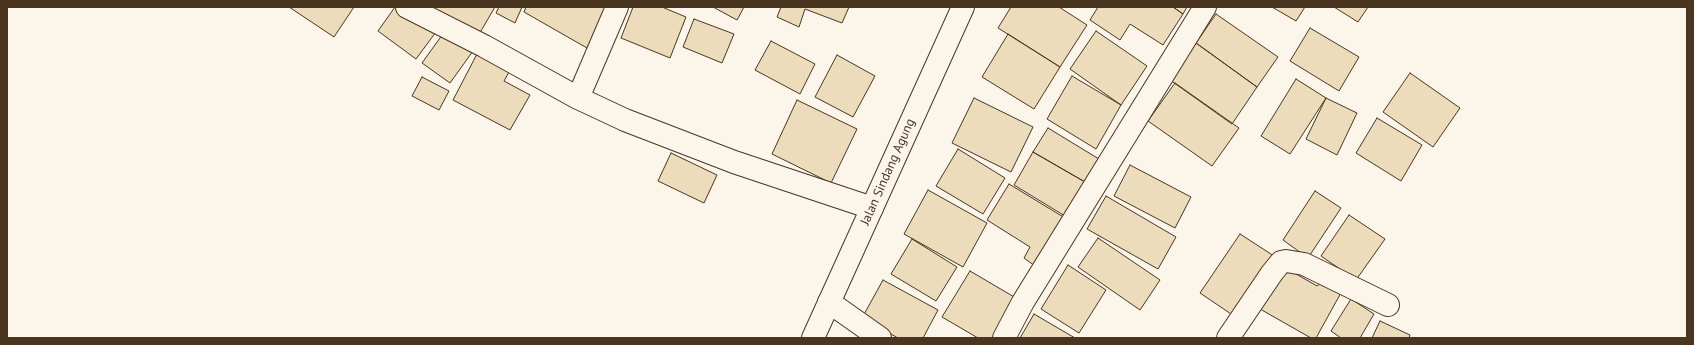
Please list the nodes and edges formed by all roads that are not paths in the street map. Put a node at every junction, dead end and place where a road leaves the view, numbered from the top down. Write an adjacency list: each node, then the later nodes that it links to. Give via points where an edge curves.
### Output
1 (407, 7): 5 (street)
2 (617, 7): 5 (street)
3 (963, 7): 6 (street, Jalan Sindang Agung)
4 (1206, 7): 11 (street, via 1023,302)
5 (578, 98): 6 (street, via 625,120 734,162)
6 (872, 208): 7 (street, Jalan Sindang Agung)
7 (829, 302): 9 (street, Jalan Sindang Agung); 10 (street)
8 (1388, 305): 12 (street, via 1304,264 1280,262)
9 (813, 338)
10 (880, 338)
11 (1004, 338)
12 (1228, 338)

